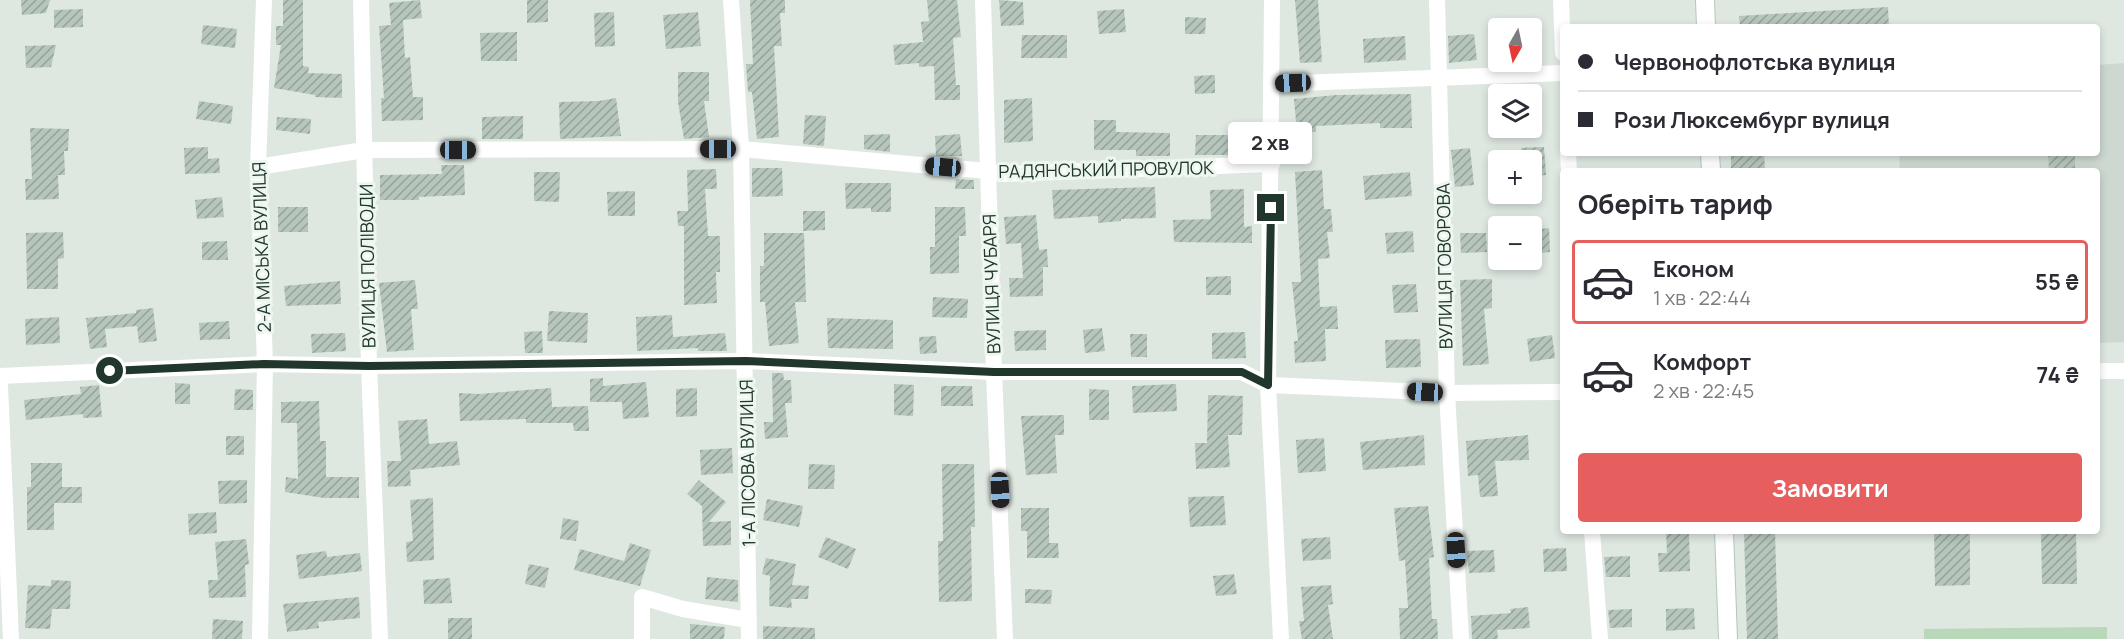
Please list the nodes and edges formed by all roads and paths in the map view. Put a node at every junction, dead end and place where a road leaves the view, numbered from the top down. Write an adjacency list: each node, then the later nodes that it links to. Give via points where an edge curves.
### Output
1 (264, 0): 17 (street, 2-А МІСЬКА ВУЛИЦЯ)
2 (361, 0): 15 (street, ВУЛИЦЯ ПОЛІВОДИ)
3 (731, 0): 14 (street, 1-А ЛІСОВА ВУЛИЦЯ)
4 (982, 0): 18 (street, ВУЛИЦЯ ЧУБАРЯ)
5 (1272, 0): 13 (street)
6 (1437, 0): 12 (street, ВУЛИЦЯ ГОВОРОВА)
7 (1561, 0): 9 (street)
8 (1705, 0): 10 (street)
9 (1562, 24)
10 (1706, 24)
11 (1560, 74): 12 (street)
12 (1441, 77): 13 (street); 29 (street, ВУЛИЦЯ ГОВОРОВА)
13 (1272, 84): 16 (street)
14 (741, 149): 15 (street, РАДЯНСЬКИЙ ПРОВУЛОК); 18 (street, РАДЯНСЬКИЙ ПРОВУЛОК); 19 (street, 1-А ЛІСОВА ВУЛИЦЯ)
15 (364, 150): 17 (street, РАДЯНСЬКИЙ ПРОВУЛОК); 21 (street, ВУЛИЦЯ ПОЛІВОДИ)
16 (1272, 164): 18 (street, РАДЯНСЬКИЙ ПРОВУЛОК, via 1001,174); 26 (street)
17 (258, 167): 20 (street, 2-А МІСЬКА ВУЛИЦЯ)
18 (988, 171): 24 (street, ВУЛИЦЯ ЧУБАРЯ)
19 (746, 361): 21 (street); 24 (street); 32 (street, 1-А ЛІСОВА ВУЛИЦЯ)
20 (264, 364): 21 (street); 25 (street); 34 (street, 2-А МІСЬКА ВУЛИЦЯ)
21 (369, 366): 35 (street, ВУЛИЦЯ ПОЛІВОДИ)
22 (2100, 371): 23 (street)
23 (2124, 371)
24 (994, 372): 26 (street, via 1242,372); 38 (street, ВУЛИЦЯ ЧУБАРЯ)
25 (0, 376)
26 (1268, 385): 29 (street); 39 (street)
27 (0, 386): 33 (street)
28 (1560, 392): 29 (street)
29 (1447, 393): 40 (street, ВУЛИЦЯ ГОВОРОВА)
30 (1592, 534): 41 (street)
31 (1724, 534): 42 (street)
32 (748, 620): 36 (street, via 683,609 642,597); 37 (street, 1-А ЛІСОВА ВУЛИЦЯ)
33 (10, 639)
34 (260, 639)
35 (380, 639)
36 (642, 639)
37 (748, 639)
38 (1005, 639)
39 (1281, 639)
40 (1461, 639)
41 (1600, 639)
42 (1728, 639)

